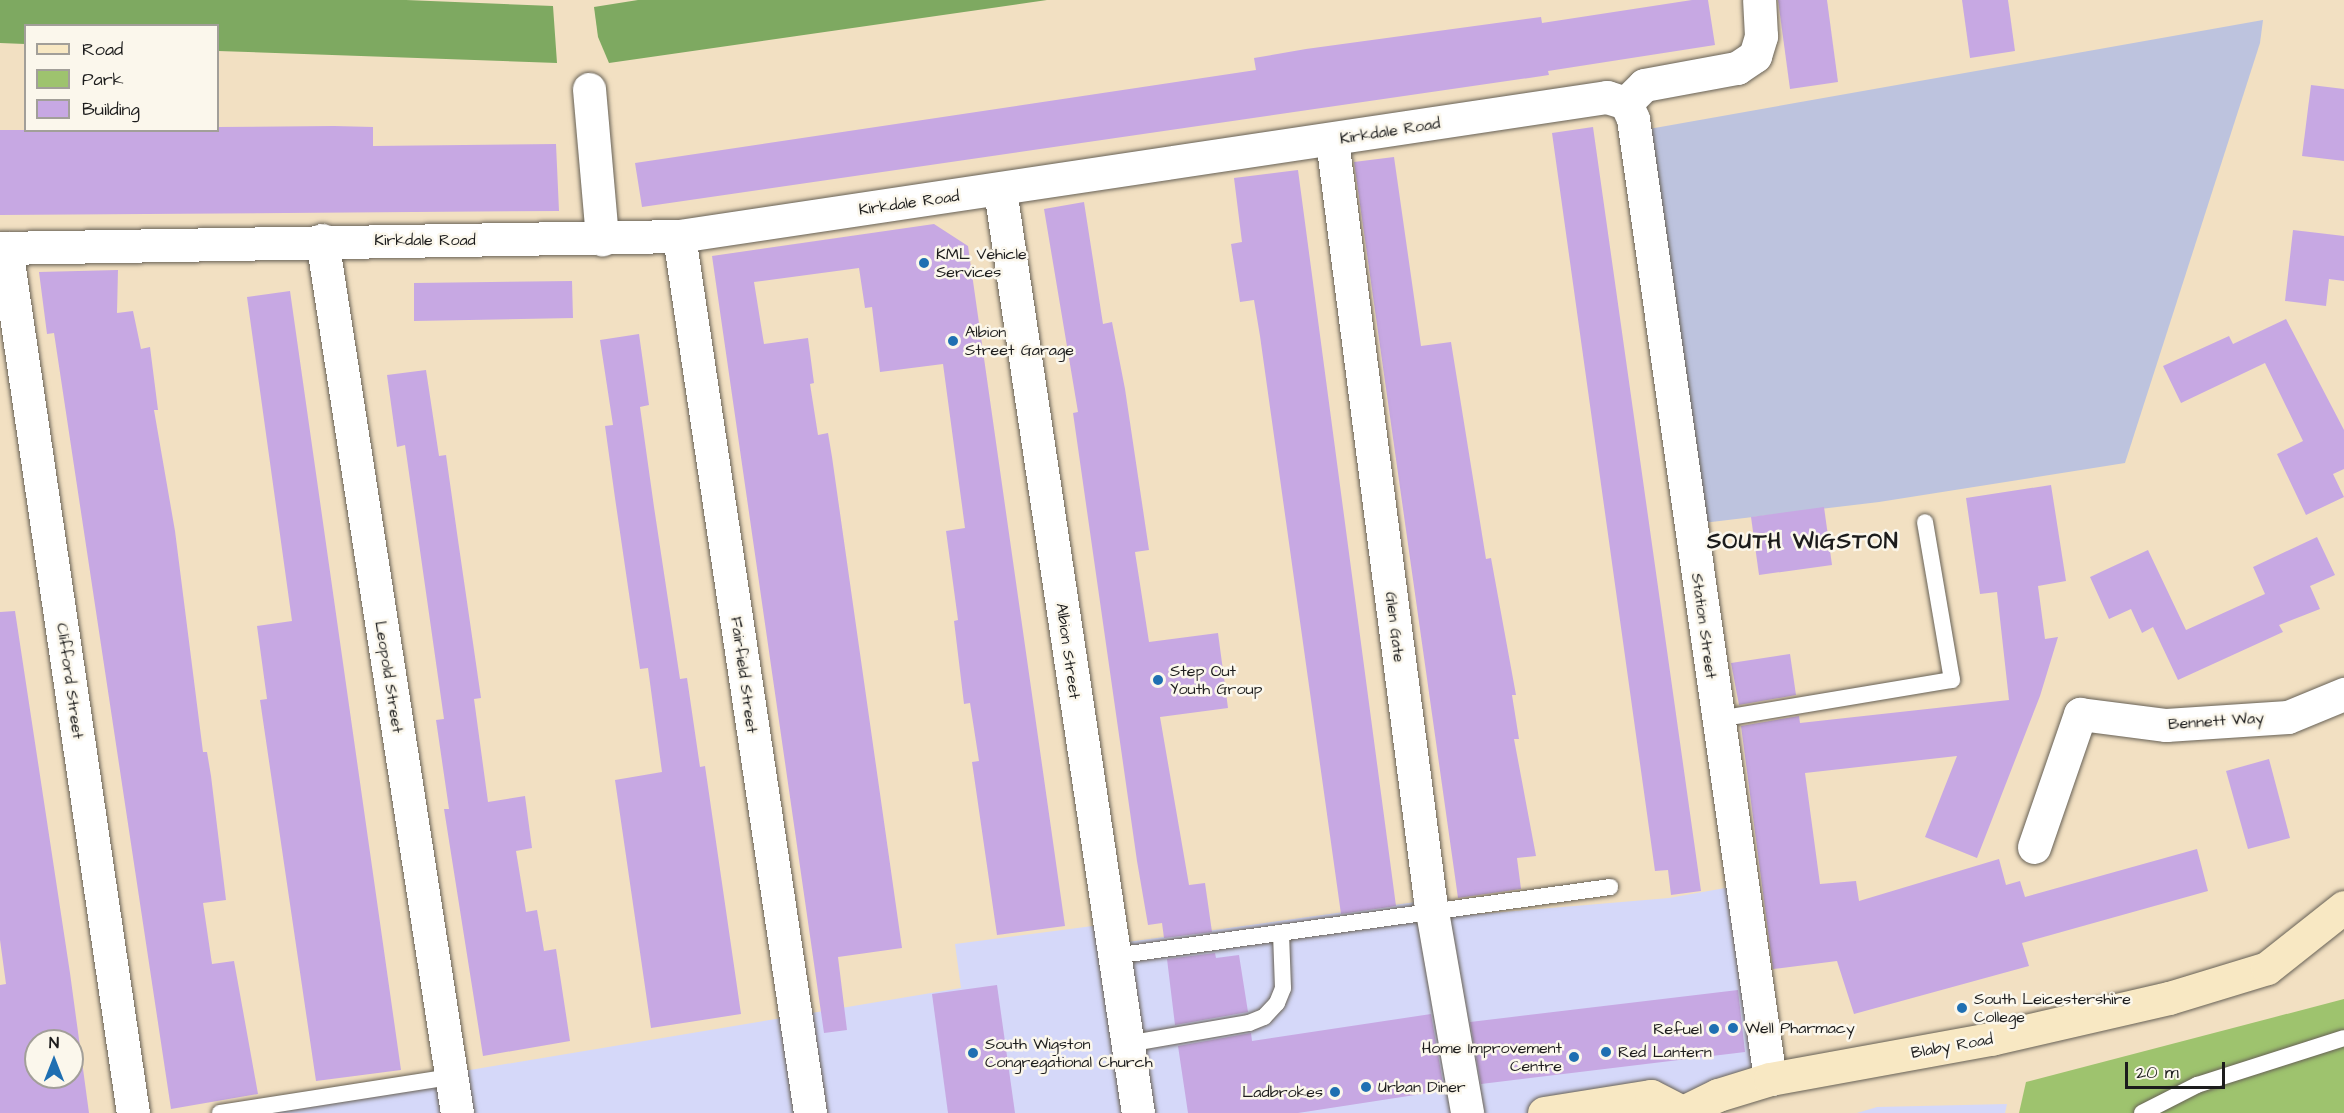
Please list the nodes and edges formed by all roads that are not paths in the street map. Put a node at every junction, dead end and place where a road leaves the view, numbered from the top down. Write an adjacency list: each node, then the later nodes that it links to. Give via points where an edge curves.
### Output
1 (1760, 7): 3 (street, via 1761,36 1755,56 1737,68 1644,85)
2 (589, 89): 7 (street)
3 (1626, 103): 4 (street, Kirkdale Road, via 1607,97); 12 (street, Station Street, via 1633,119)
4 (1332, 140): 5 (street, Kirkdale Road); 16 (street, Glen Gate)
5 (1000, 190): 6 (street, Kirkdale Road); 18 (street, Albion Street)
6 (679, 236): 7 (street, Kirkdale Road); 27 (street, Fairfield Street)
7 (602, 239): 8 (street, Kirkdale Road)
8 (322, 240): 9 (street, Kirkdale Road); 21 (street, Leopold Street)
9 (3, 248): 24 (street, Clifford Street)
10 (1925, 522): 12 (lane, via 1952,680)
11 (2344, 693): 13 (street, Bennett Way, via 2288,717 2166,725 2080,714)
12 (1718, 719): 22 (street, Station Street)
13 (2034, 847)
14 (1610, 887): 16 (lane)
15 (2344, 907): 22 (main road, Blaby Road, via 2267,968 2169,998 1991,1040)
16 (1431, 911): 17 (lane); 29 (street, Glen Gate)
17 (1281, 934): 18 (lane); 20 (lane, via 1283,988 1264,1017)
18 (1114, 956): 20 (street, Albion Street)
19 (2344, 1038): 31 (lane, via 2197,1085)
20 (1127, 1044): 28 (street, Albion Street)
21 (451, 1077): 25 (lane); 26 (street, Leopold Street)
22 (1770, 1079): 23 (main road, Blaby Road, via 1718,1095)
23 (1683, 1112): 30 (main road, Blaby Road, via 1651,1096)
24 (133, 1113)
25 (220, 1113)
26 (457, 1113)
27 (810, 1113)
28 (1138, 1113)
29 (1467, 1113)
30 (1544, 1113)
31 (2142, 1113)

